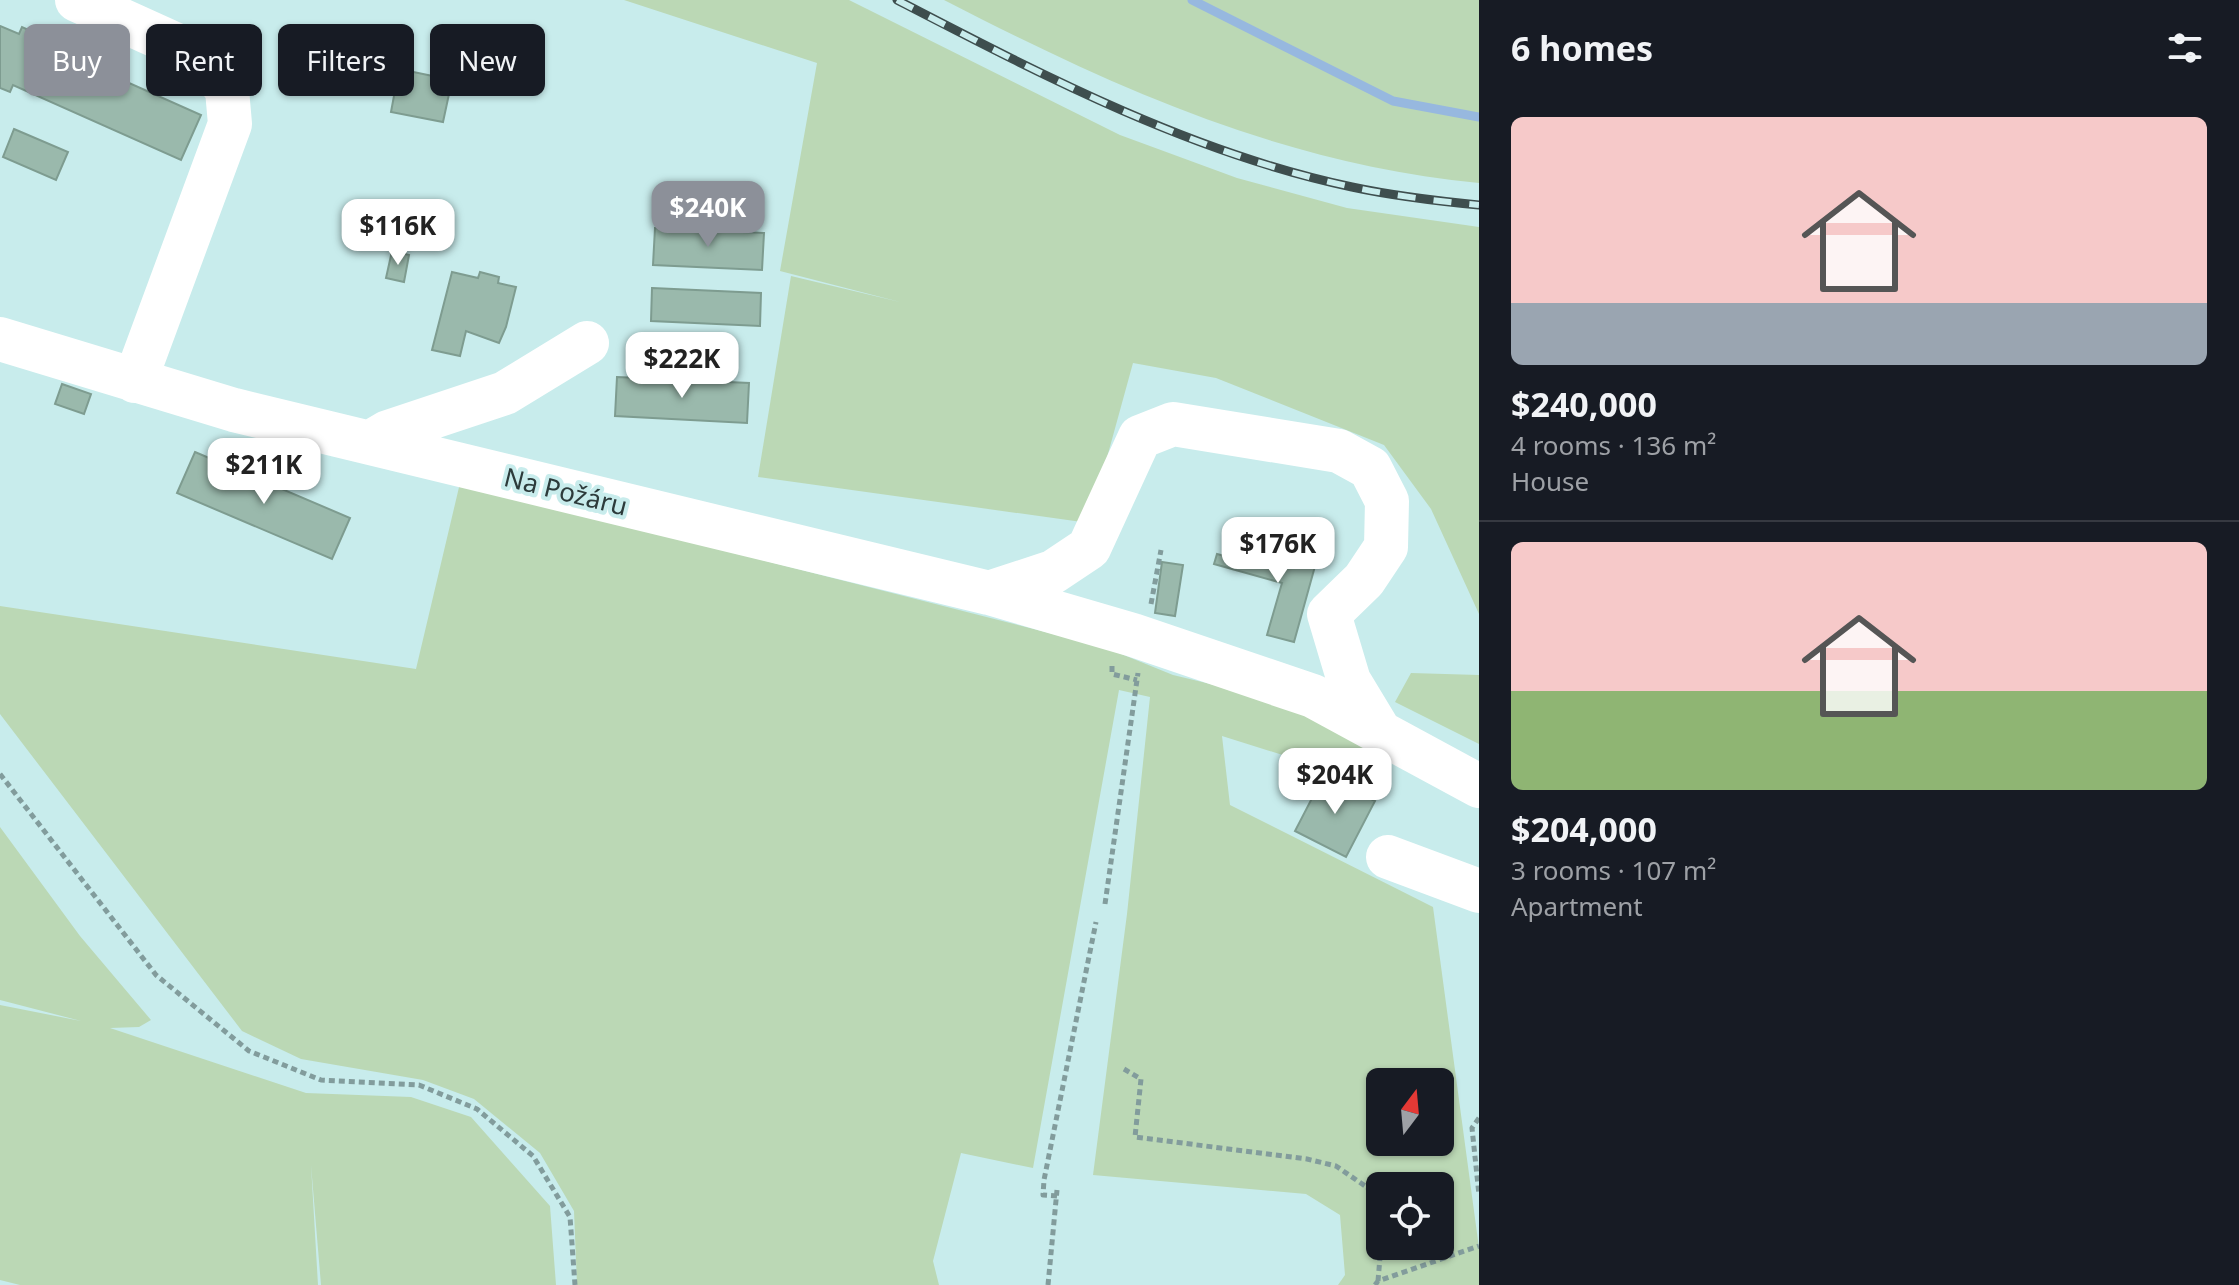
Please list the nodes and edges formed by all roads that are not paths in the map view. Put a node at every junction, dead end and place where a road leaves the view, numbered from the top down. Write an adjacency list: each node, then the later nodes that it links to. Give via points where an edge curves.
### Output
1 (77, 0): 4 (street, via 203,57 227,90 230,124)
2 (0, 339): 4 (street, Na Požáru)
3 (587, 343): 5 (street, via 505,393)
4 (135, 381): 5 (street, Na Požáru)
5 (371, 442): 6 (street, Na Požáru)
6 (989, 593): 7 (street, Na Požáru, via 1313,696); 7 (street, via 1053,572 1089,548 1140,437 1173,424 1339,451 1370,468 1387,501 1386,547 1364,580 1329,614 1349,681)
7 (1378, 729): 8 (street, Na Požáru)
8 (1479, 786)
9 (1388, 857): 10 (street)
10 (1479, 891)

